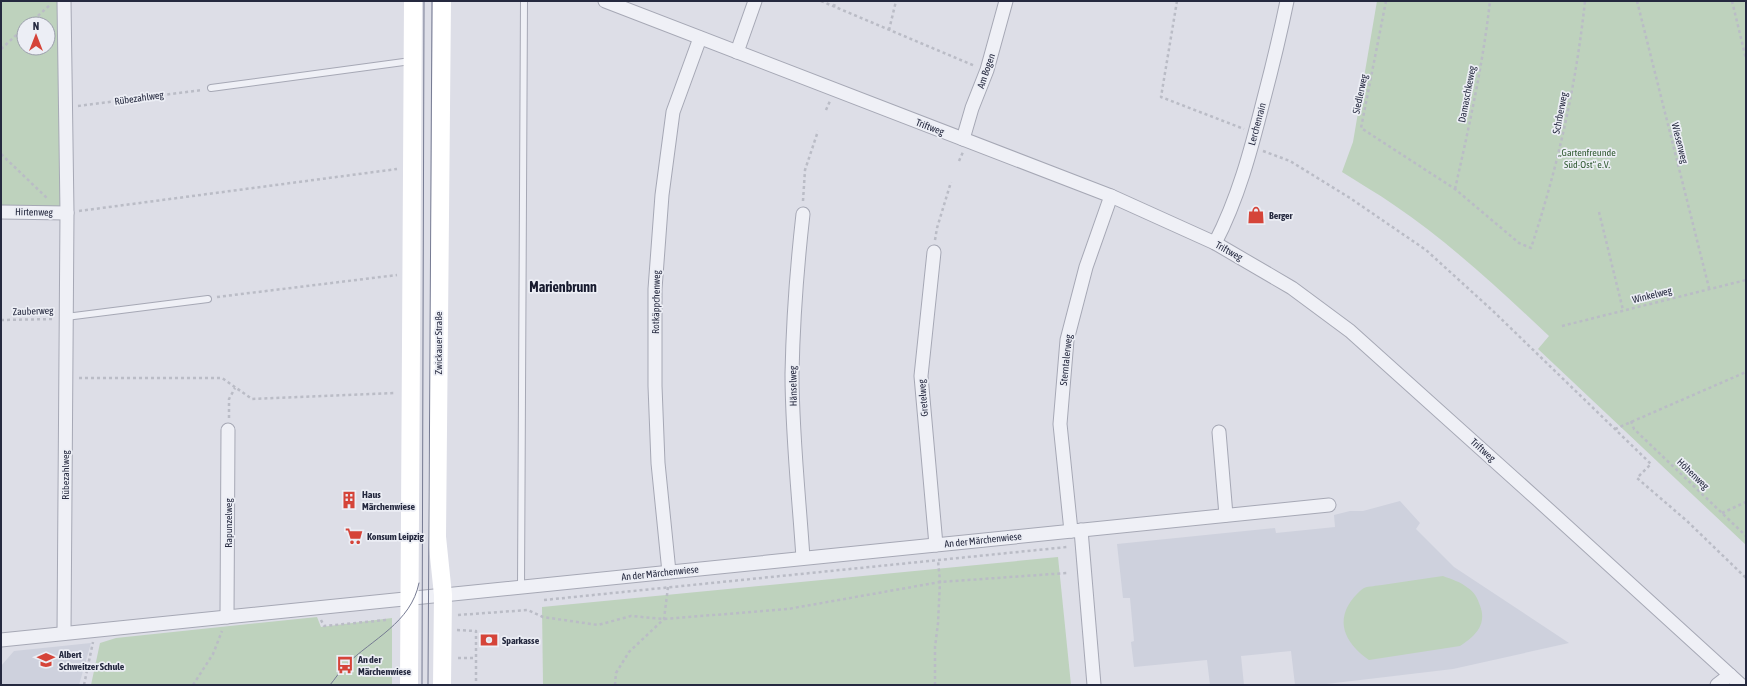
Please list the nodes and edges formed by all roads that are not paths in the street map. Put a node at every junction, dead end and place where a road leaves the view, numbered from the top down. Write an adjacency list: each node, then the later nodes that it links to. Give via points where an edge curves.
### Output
1 (64, 1): 16 (street, Rübezahlweg)
2 (413, 1): 11 (main road)
3 (442, 1): 31 (main road, Zwickauer Straße, via 438,537)
4 (524, 1): 30 (lane)
5 (605, 1): 9 (street, Triftweg)
6 (755, 1): 10 (street)
7 (1006, 1): 13 (street, Am Bogen)
8 (1287, 1): 18 (street, Lerchenrain, via 1255,133 1224,227)
9 (700, 38): 10 (street, Triftweg); 29 (street, Rotkäppchenweg, via 673,112 662,195 655,289 658,463)
10 (737, 52): 13 (street, Triftweg)
11 (413, 61): 12 (lane); 32 (main road)
12 (212, 88)
13 (964, 139): 14 (street, Triftweg)
14 (1111, 196): 18 (street, Triftweg); 26 (street, Sterntalerweg, via 1086,267 1066,340 1060,424)
15 (1, 212): 16 (street, Hirtenweg)
16 (67, 213): 21 (street, Rübezahlweg)
17 (803, 214): 28 (street, Hänselweg, via 795,290 792,374)
18 (1215, 243): 36 (street, Triftweg, via 1292,288 1350,331)
19 (934, 252): 27 (street, Gretelweg, via 921,376)
20 (208, 298): 21 (lane)
21 (66, 317): 34 (street, Rübezahlweg)
22 (228, 430): 33 (street, Rapunzelweg)
23 (1219, 432): 25 (street)
24 (1329, 505): 25 (street, An der Märchenwiese)
25 (1226, 515): 26 (street, An der Märchenwiese)
26 (1076, 530): 27 (street, An der Märchenwiese); 39 (street)
27 (936, 545): 28 (street, An der Märchenwiese)
28 (804, 558): 29 (street, An der Märchenwiese)
29 (670, 572): 30 (street, An der Märchenwiese)
30 (520, 587): 31 (street, An der Märchenwiese)
31 (443, 595): 32 (street, An der Märchenwiese); 38 (main road, Zwickauer Straße)
32 (408, 599): 33 (street, An der Märchenwiese); 37 (main road)
33 (227, 617): 34 (street, An der Märchenwiese)
34 (64, 633): 35 (street, An der Märchenwiese)
35 (1, 640)
36 (1730, 675): 40 (street); 41 (street, Triftweg)
37 (409, 685)
38 (442, 685)
39 (1094, 685)
40 (1717, 685)
41 (1741, 685)

